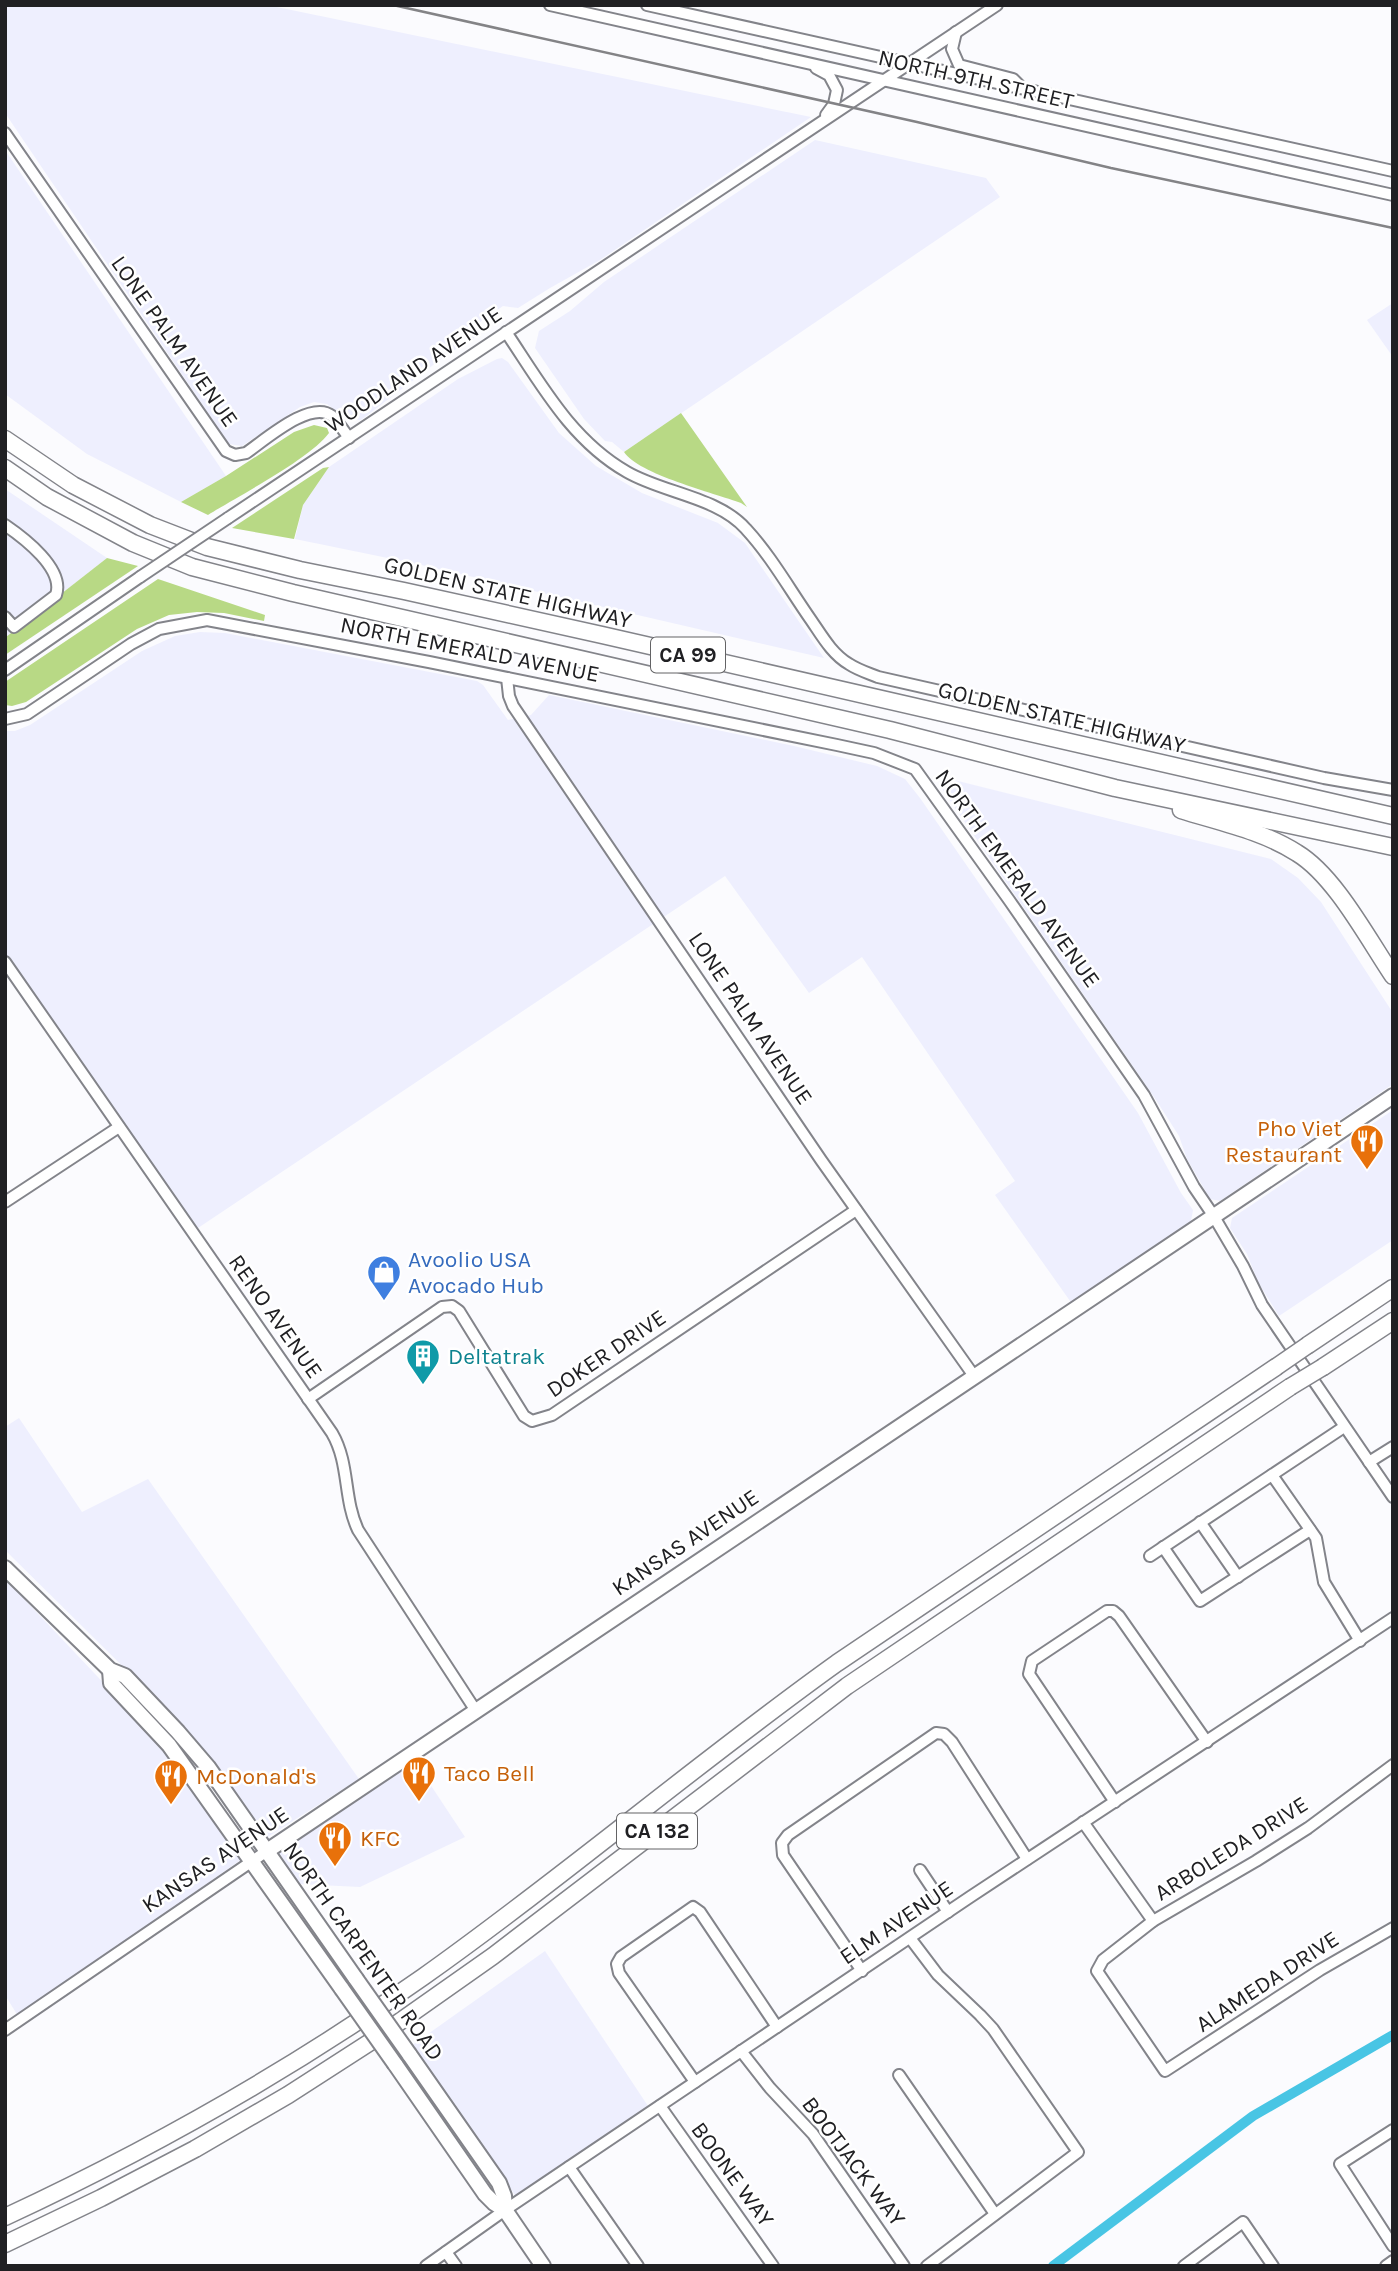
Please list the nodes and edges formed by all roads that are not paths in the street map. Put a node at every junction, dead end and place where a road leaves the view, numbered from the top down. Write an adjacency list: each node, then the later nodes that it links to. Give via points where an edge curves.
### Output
1 (550, 5): 5 (street, NORTH 9TH STREET)
2 (647, 5): 6 (street, NORTH 9TH STREET)
3 (997, 5): 4 (street, WOODLAND AVENUE)
4 (956, 32): 6 (street, WOODLAND AVENUE); 8 (street, via 952,49 960,65 1013,79)
5 (771, 54): 7 (street, NORTH 9TH STREET); 9 (street, via 817,69 834,80 834,104)
6 (908, 64): 7 (street, WOODLAND AVENUE); 8 (street, NORTH 9TH STREET)
7 (883, 81): 9 (street, WOODLAND AVENUE); 12 (street, NORTH 9TH STREET)
8 (1024, 89): 11 (street, NORTH 9TH STREET)
9 (818, 124): 13 (street, WOODLAND AVENUE)
10 (5, 133): 14 (street, LONE PALM AVENUE, via 226,451 246,453 305,413 318,411 331,416)
11 (1393, 171)
12 (1393, 195)
13 (506, 332): 14 (street, WOODLAND AVENUE); 23 (street, via 590,446 649,483 713,506 741,523 825,641 848,664 891,680)
14 (349, 438): 19 (street, WOODLAND AVENUE, bridge)
15 (5, 439): 24 (highway, GOLDEN STATE HIGHWAY / CA 99, via 73,485 150,525 207,547)
16 (5, 468): 22 (highway, CA 99, via 47,497 192,567 890,730)
17 (5, 525): 18 (street, via 30,542 58,583 56,595 14,627)
18 (7, 624)
19 (5, 670)
20 (507, 678): 21 (street, NORTH EMERALD AVENUE, via 218,621 194,621 145,636 27,714); 31 (street, LONE PALM AVENUE, via 513,706); 32 (street, NORTH EMERALD AVENUE, via 874,753 915,769 1136,1084)
21 (5, 719)
22 (1115, 788): 25 (highway, CA 99); 27 (highway, via 1300,854 1326,878)
23 (1393, 790)
24 (1393, 816)
25 (1393, 847)
26 (5, 962): 29 (street, RENO AVENUE)
27 (1393, 976)
28 (1393, 1096): 32 (main road, KANSAS AVENUE)
29 (119, 1127): 30 (street); 36 (street, RENO AVENUE)
30 (5, 1202)
31 (856, 1210): 35 (street, LONE PALM AVENUE); 36 (street, DOKER DRIVE, via 540,1420 524,1416 452,1306 442,1307)
32 (1213, 1215): 35 (main road, KANSAS AVENUE); 37 (street, NORTH EMERALD AVENUE, via 1262,1305)
33 (1393, 1288): 76 (highway, CA 132, bridge, via 837,1663 374,2011 214,2110)
34 (1393, 1321): 77 (highway, CA 132, bridge, via 847,1686 493,1956 378,2037 195,2148)
35 (974, 1376): 51 (main road, KANSAS AVENUE)
36 (308, 1399): 51 (street, RENO AVENUE, via 342,1454 349,1506 358,1530)
37 (1344, 1427): 39 (street, NORTH EMERALD AVENUE); 40 (street)
38 (1393, 1447): 39 (street)
39 (1369, 1462): 41 (street, NORTH EMERALD AVENUE)
40 (1272, 1475): 42 (street); 43 (street)
41 (1393, 1497)
42 (1200, 1522): 44 (street); 47 (street)
43 (1310, 1530): 47 (street); 49 (street, via 1319,1546 1324,1582)
44 (1163, 1547): 45 (street); 47 (street, via 1200,1601)
45 (1150, 1556)
46 (5, 1568): 50 (main road, NORTH CARPENTER ROAD)
47 (1238, 1577)
48 (1393, 1618): 49 (street, ELM AVENUE)
49 (1360, 1641): 52 (street, ELM AVENUE)
50 (110, 1670): 56 (main road, NORTH CARPENTER ROAD, via 125,1676 178,1732); 58 (main road, NORTH CARPENTER ROAD, via 111,1683 169,1745)
51 (476, 1711): 56 (main road, KANSAS AVENUE)
52 (1207, 1742): 54 (street, ELM AVENUE); 54 (street, via 1119,1616 1107,1611 1032,1661 1029,1674)
53 (1393, 1765): 61 (street, ARBOLEDA DRIVE, via 1308,1828)
54 (1115, 1802): 55 (street, ELM AVENUE)
55 (1083, 1822): 57 (street, ELM AVENUE); 61 (street)
56 (267, 1851): 58 (street, KANSAS AVENUE); 74 (main road, NORTH CARPENTER ROAD, bridge, via 499,2183)
57 (1027, 1859): 60 (street, ELM AVENUE); 64 (street, via 951,1742 936,1733 782,1843 783,1855)
58 (253, 1861): 66 (street, KANSAS AVENUE); 74 (main road, NORTH CARPENTER ROAD, bridge, via 485,2193)
59 (920, 1870): 60 (street)
60 (948, 1912): 63 (street, ELM AVENUE)
61 (1153, 1921): 68 (street, ARBOLEDA DRIVE, via 1103,1960 1097,1971)
62 (1393, 1927): 68 (street, ALAMEDA DRIVE)
63 (910, 1938): 64 (street, ELM AVENUE); 75 (street, via 938,1976 993,2029 1078,2152)
64 (862, 1970): 65 (street, ELM AVENUE)
65 (777, 2027): 67 (street, ELM AVENUE); 70 (street, via 693,1907 621,1956 617,1965)
66 (5, 2030)
67 (741, 2051): 70 (street, ELM AVENUE); 86 (street, BOOTJACK WAY, via 813,2134)
68 (1165, 2071)
69 (898, 2075): 75 (street)
70 (695, 2082): 71 (street, ELM AVENUE)
71 (660, 2106): 73 (street, ELM AVENUE); 85 (street, BOONE WAY)
72 (1393, 2130): 78 (street, via 1340,2164)
73 (569, 2166): 74 (street, ELM AVENUE); 84 (street)
74 (505, 2210): 79 (street, ELM AVENUE); 83 (main road, NORTH CARPENTER ROAD)
75 (995, 2214): 87 (street)
76 (5, 2217)
77 (5, 2244)
78 (1393, 2246)
79 (446, 2252): 81 (street, ELM AVENUE); 82 (street)
80 (1393, 2261): 90 (street)
81 (426, 2266)
82 (456, 2266)
83 (543, 2266)
84 (638, 2266)
85 (773, 2266)
86 (904, 2266)
87 (927, 2266)
88 (1184, 2266): 89 (street, via 1243,2222)
89 (1273, 2266)
90 (1385, 2266)

